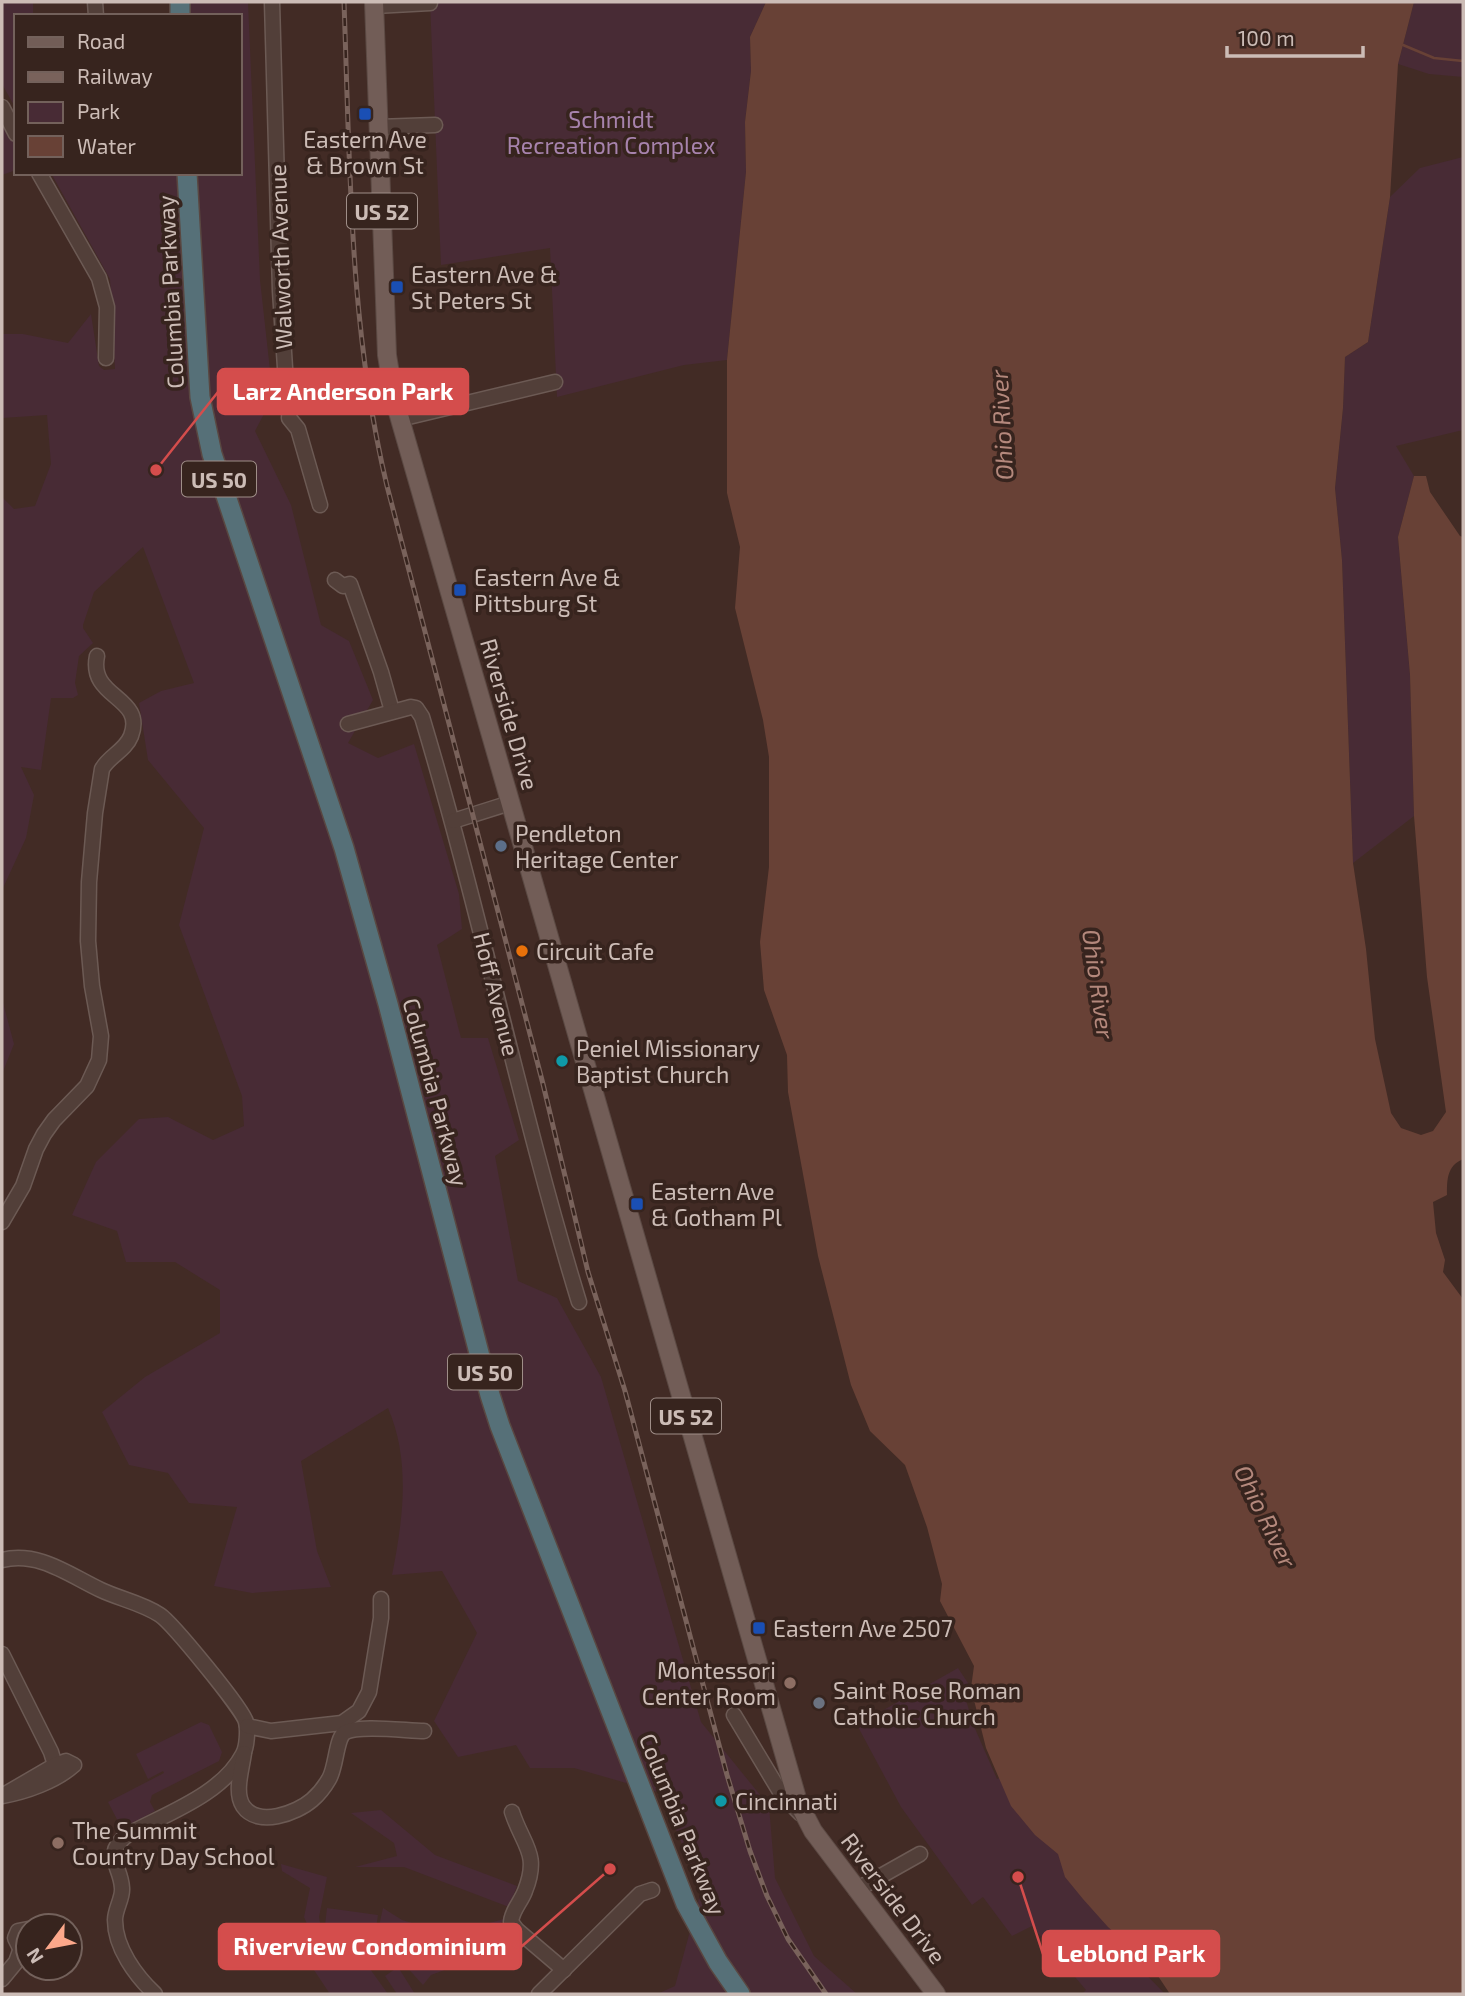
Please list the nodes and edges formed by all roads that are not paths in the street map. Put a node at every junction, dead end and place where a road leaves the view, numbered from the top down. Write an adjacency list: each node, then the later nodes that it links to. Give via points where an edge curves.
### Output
1 (272, 2): 13 (street, Walworth Avenue, via 279,265 289,418 298,429)
2 (430, 3): 3 (street)
3 (374, 4): 6 (main road, Riverside Drive / US 52)
4 (2, 107): 7 (street)
5 (435, 125): 6 (street)
6 (378, 127): 12 (main road, Riverside Drive / US 52, via 387,355)
7 (14, 129)
8 (41, 175): 10 (street, via 99,278 107,307)
9 (187, 175): 40 (highway, Columbia Parkway / US 50, via 200,397 212,454 344,848 490,1395 686,1904)
10 (106, 358)
11 (555, 382): 12 (street)
12 (400, 419): 18 (main road, Riverside Drive / US 52)
13 (320, 505)
14 (335, 580): 16 (street, via 343,586 350,584)
15 (97, 656): 20 (street, via 100,682 129,708 133,724 127,744 102,769 95,813 88,941 101,1050 88,1086 44,1134)
16 (394, 711): 17 (street); 19 (street, Hoff Avenue, via 411,707 420,712)
17 (348, 724)
18 (510, 803): 19 (street); 31 (main road, Riverside Drive / US 52)
19 (453, 821): 21 (street, Hoff Avenue, via 553,1217)
20 (2, 1222)
21 (579, 1302)
22 (2, 1560): 26 (street, via 20,1557 48,1563 161,1616 241,1711)
23 (381, 1599): 26 (street, via 369,1692 350,1720 271,1731)
24 (2, 1654): 29 (street, via 55,1765)
25 (734, 1716): 31 (street, via 782,1795)
26 (247, 1726): 28 (street)
27 (424, 1731): 28 (street, via 357,1729 345,1733 339,1740 334,1769 319,1793 302,1807 276,1816 255,1814 243,1805 239,1791)
28 (244, 1752): 38 (street, via 213,1787 127,1835 117,1846 114,1861 123,1890 116,1931 137,1975)
29 (2, 1796)
30 (512, 1812): 36 (street, via 532,1864 511,1922)
31 (804, 1817): 34 (main road, Riverside Drive / US 52)
32 (920, 1854): 34 (street)
33 (652, 1890): 36 (street, via 640,1894)
34 (856, 1890): 41 (main road, Riverside Drive / US 52)
35 (14, 1964): 37 (street)
36 (564, 1970): 39 (street)
37 (2, 1979)
38 (155, 1994)
39 (539, 1994)
40 (737, 1994)
41 (936, 1994)

